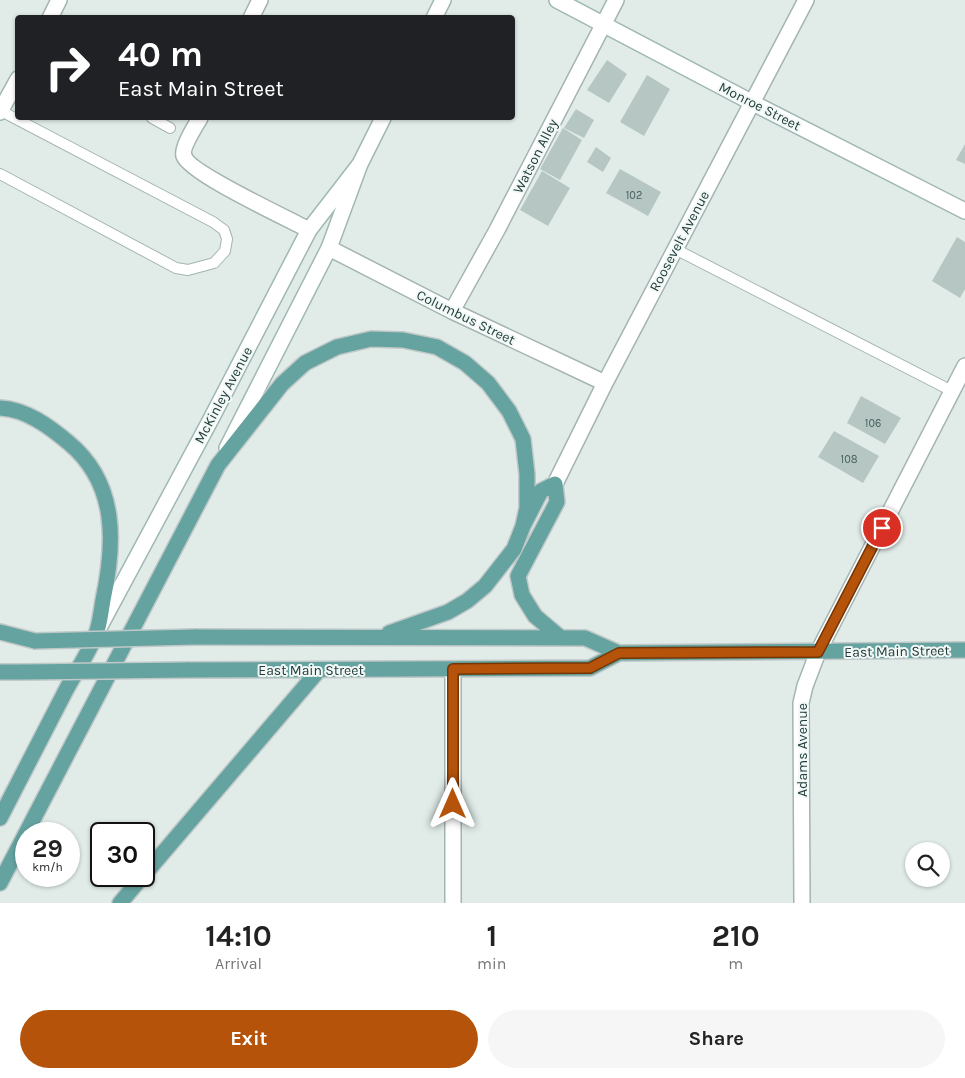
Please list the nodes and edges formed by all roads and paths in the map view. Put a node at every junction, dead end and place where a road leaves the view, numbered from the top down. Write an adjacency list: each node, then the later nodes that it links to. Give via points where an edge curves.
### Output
1 (59, 0): 7 (street)
2 (260, 0): 8 (street)
3 (443, 0): 9 (street)
4 (557, 0): 10 (street, Monroe Street)
5 (616, 0): 10 (street, Watson Alley)
6 (806, 0): 12 (street, Roosevelt Avenue)
7 (52, 15)
8 (252, 15)
9 (436, 15)
10 (603, 25): 12 (street, Monroe Street); 26 (street, Watson Alley)
11 (15, 84): 13 (street)
12 (751, 102): 22 (street, Monroe Street); 25 (street, Roosevelt Avenue)
13 (0, 112): 15 (lane)
14 (15, 120): 21 (lane, via 213,222 224,230 228,239 225,252 214,263 188,270 176,268)
15 (15, 120)
16 (156, 120): 19 (lane)
17 (199, 120): 23 (street, via 184,150 189,163 213,180)
18 (382, 120): 20 (street, McKinley Avenue)
19 (170, 128)
20 (360, 164): 23 (street, McKinley Avenue); 24 (street, McKinley Avenue)
21 (0, 174)
22 (965, 211)
23 (309, 230): 35 (street, McKinley Avenue)
24 (329, 248): 26 (street, Columbus Street); 31 (street, McKinley Avenue)
25 (675, 249): 28 (street, Roosevelt Avenue); 29 (lane)
26 (452, 311): 28 (street, Columbus Street)
27 (965, 366): 29 (street, Adams Avenue)
28 (605, 383): 32 (street, Roosevelt Avenue)
29 (952, 391): 41 (street, Adams Avenue)
30 (0, 408): 35 (main road, via 28,415 54,430 87,462 99,482 112,527 109,573)
31 (218, 465): 33 (main road, via 282,384 305,363 337,347 370,339 403,340 436,348 465,363 488,383 509,411 523,439 528,474); 48 (main road)
32 (555, 484): 33 (main road, via 541,491); 37 (main road, via 557,502 518,576 522,595 535,616)
33 (523, 526): 36 (main road, via 514,549 485,586 467,601 448,612)
34 (0, 632): 38 (main road)
35 (96, 634): 46 (main road)
36 (378, 636): 37 (main road, East Main Street); 38 (main road, East Main Street, bridge)
37 (561, 638): 42 (main road, East Main Street, via 585,638)
38 (35, 641): 39 (main road, East Main Street)
39 (0, 642)
40 (965, 650): 41 (main road, East Main Street)
41 (818, 652): 42 (main road, East Main Street); 52 (street, Adams Avenue, via 801,703)
42 (619, 653): 43 (main road, East Main Street, via 590,668)
43 (453, 669): 44 (main road, East Main Street); 51 (street)
44 (319, 670): 45 (main road, East Main Street, bridge); 47 (main road)
45 (0, 672)
46 (0, 818)
47 (155, 862)
48 (0, 883)
49 (134, 887): 50 (main road)
50 (120, 903)
51 (453, 903)
52 (802, 903)

